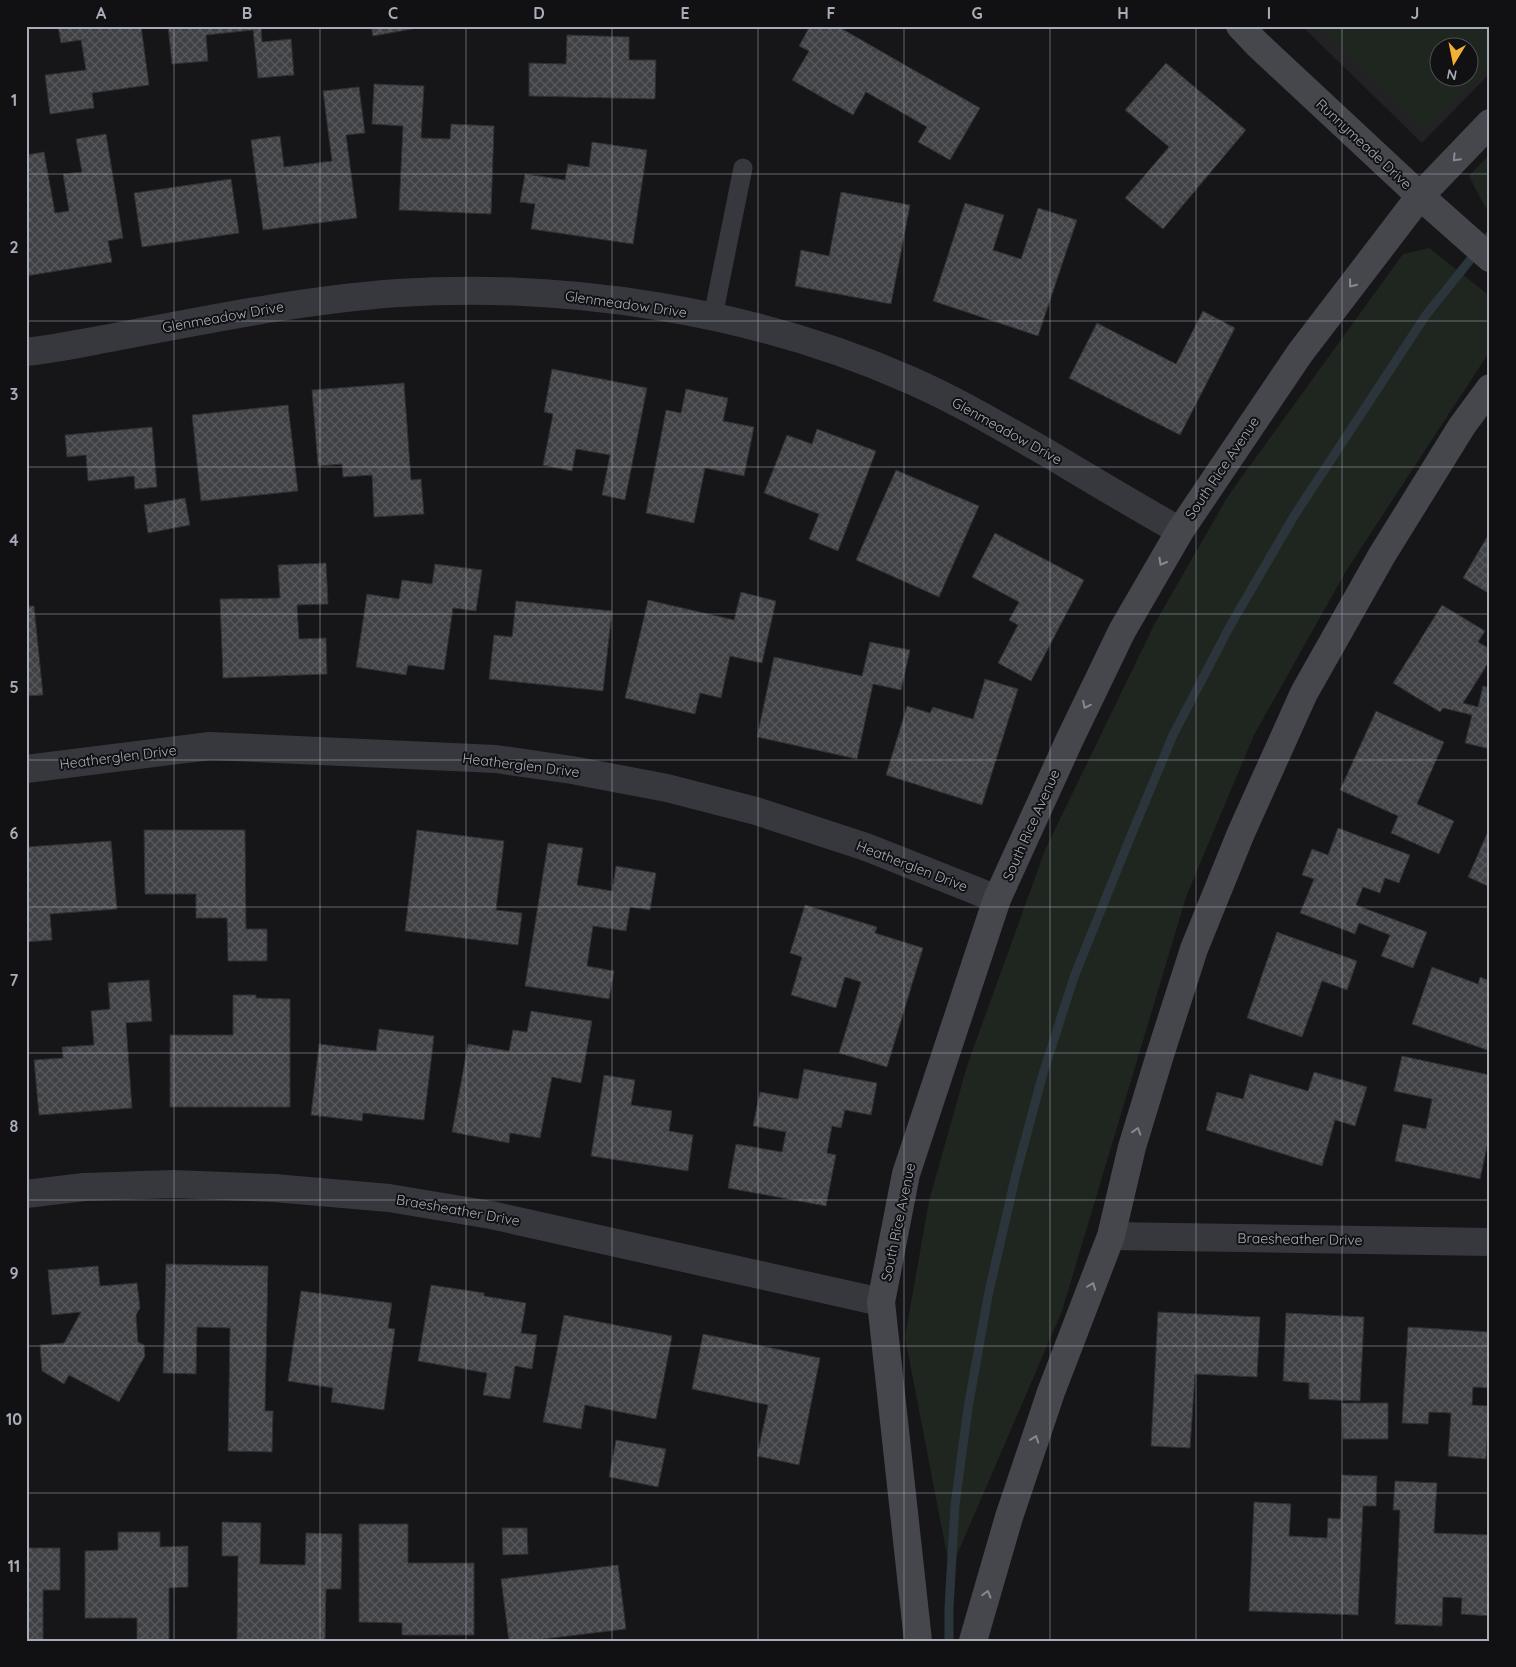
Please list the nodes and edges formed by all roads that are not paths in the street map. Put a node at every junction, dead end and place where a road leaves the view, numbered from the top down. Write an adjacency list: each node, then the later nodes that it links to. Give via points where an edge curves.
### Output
1 (1240, 26): 4 (street, Runnymeade Drive)
2 (1490, 123): 4 (street, South Rice Avenue, one-way to 4)
3 (743, 168): 6 (lane)
4 (1420, 196): 5 (street, Runnymeade Drive); 9 (street, South Rice Avenue, one-way to 9, via 1300,352)
5 (1490, 258)
6 (713, 316): 7 (street, Glenmeadow Drive, via 571,296 397,293 290,305); 9 (street, Glenmeadow Drive, via 849,355 909,380 974,411)
7 (26, 352)
8 (1490, 388): 13 (street, one-way to 8, via 1132,1148 1162,1046 1194,949 1241,833 1304,693 1382,554 1462,426)
9 (1180, 531): 11 (street, South Rice Avenue, one-way to 11, via 1122,631)
10 (26, 769): 11 (street, Heatherglen Drive, via 210,746 496,759 667,788 756,811 866,846)
11 (997, 899): 15 (street, South Rice Avenue, via 906,1174)
12 (26, 1194): 15 (street, Braesheather Drive, via 84,1187 173,1184 274,1188 389,1198 492,1215)
13 (1111, 1236): 14 (street, Braesheather Drive); 17 (street, one-way to 13, via 1051,1392)
14 (1490, 1242)
15 (881, 1302): 16 (street, South Rice Avenue)
16 (918, 1641)
17 (973, 1641)

